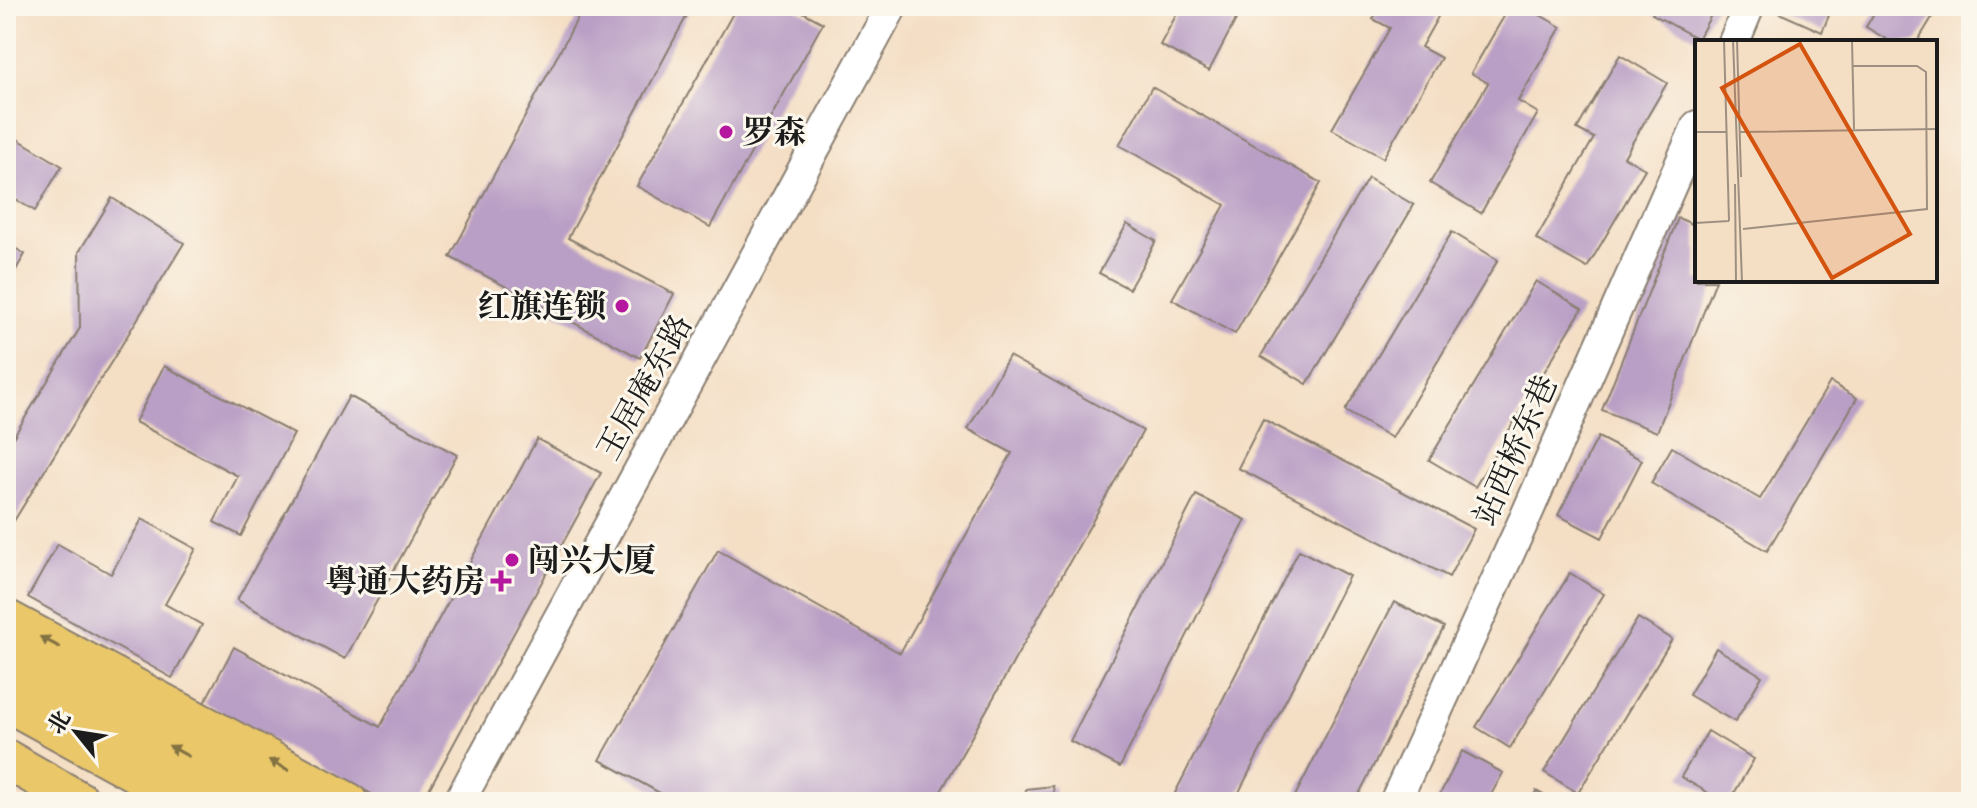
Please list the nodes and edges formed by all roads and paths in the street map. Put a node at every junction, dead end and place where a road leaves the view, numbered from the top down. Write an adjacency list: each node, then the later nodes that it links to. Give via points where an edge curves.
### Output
1 (892, 6): 13 (street, 玉居庵东路)
2 (1749, 6): 3 (street)
3 (1735, 40)
4 (1695, 131): 14 (street, 站西桥东巷)
5 (6, 619): 12 (main road, one-way to 5)
6 (6, 655): 11 (highway, one-way to 6)
7 (6, 698): 10 (highway)
8 (6, 759): 9 (main road)
9 (81, 802)
10 (195, 802)
11 (272, 802)
12 (348, 802)
13 (459, 802)
14 (1395, 802)

